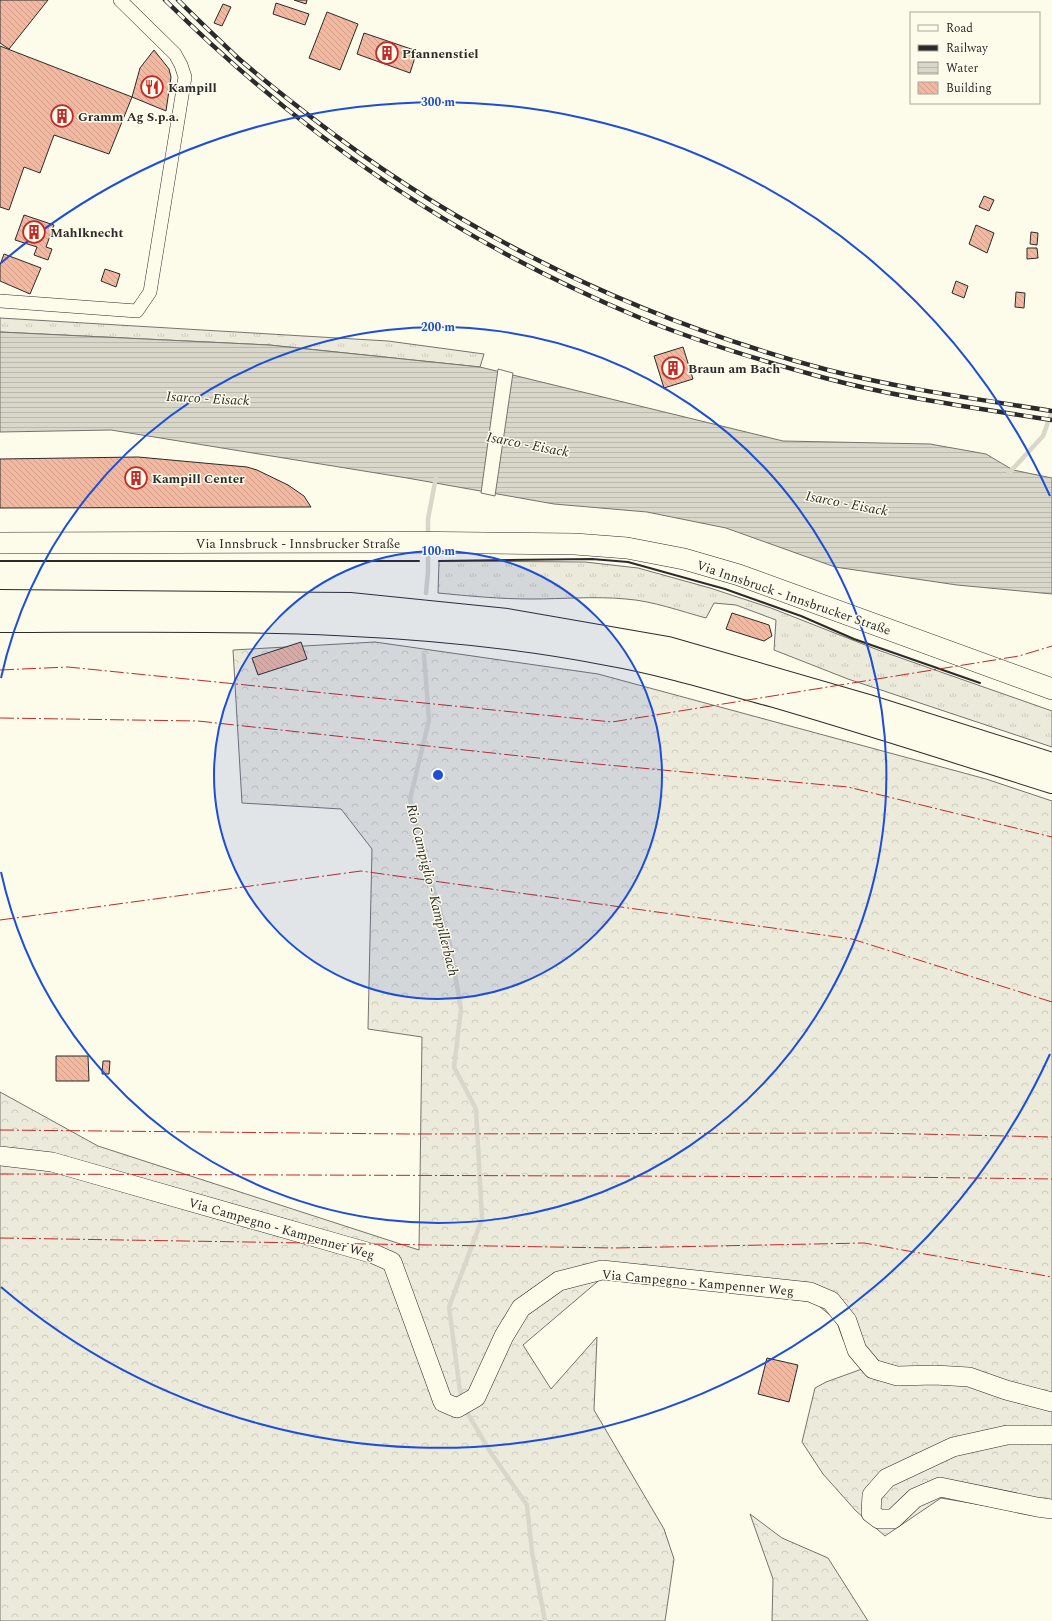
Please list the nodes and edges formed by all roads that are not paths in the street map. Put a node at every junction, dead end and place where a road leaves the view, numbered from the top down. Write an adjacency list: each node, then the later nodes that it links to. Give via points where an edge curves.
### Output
1 (120, 0): 2 (street, via 175,54 184,77 150,292 137,311)
2 (0, 301)
3 (0, 543): 6 (main road, Via Innsbruck - Innsbrucker Straße, via 575,544 627,548 684,559 738,575)
4 (0, 601): 7 (highway, via 350,604 507,620 668,648 865,705)
5 (0, 621): 8 (highway, via 352,624 540,643 668,666 860,721)
6 (1052, 689)
7 (1052, 764)
8 (1052, 782)
9 (0, 1156): 10 (street, Via Campegno - Kampenner Weg, via 52,1162 374,1254 392,1262 443,1402 457,1408 476,1397 504,1336 521,1308 559,1281 602,1270 810,1292 831,1302 847,1321 857,1350 873,1369 897,1376 969,1377)
10 (1052, 1402)
11 (1052, 1435): 12 (street, via 1007,1435 953,1447 888,1478 872,1495 871,1512 879,1519 893,1519 915,1498 940,1487)
12 (1052, 1509)

